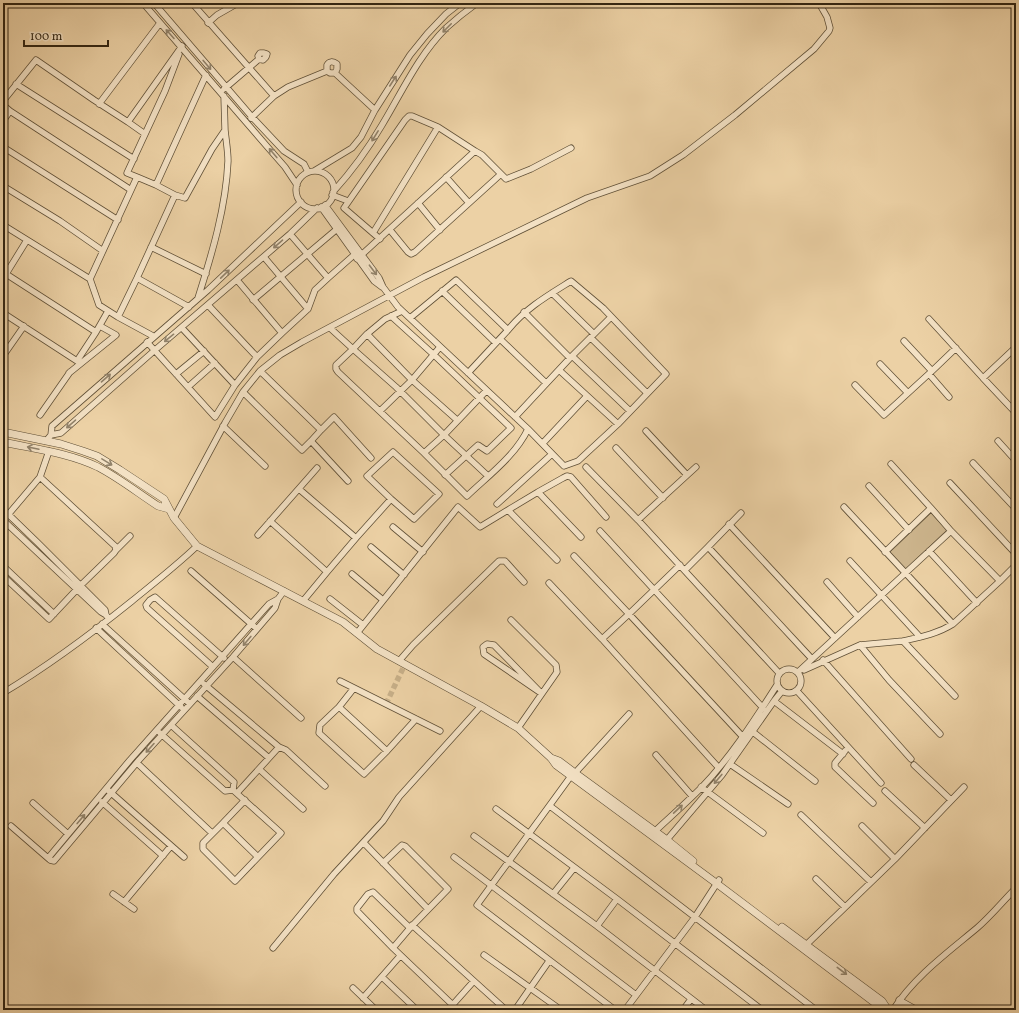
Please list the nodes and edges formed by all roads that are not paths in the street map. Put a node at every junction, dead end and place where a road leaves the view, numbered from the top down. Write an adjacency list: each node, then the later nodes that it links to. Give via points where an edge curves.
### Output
1 (143, 3): 8 (street)
2 (154, 3): 17 (street, one-way to 17)
3 (192, 3): 9 (street)
4 (238, 3): 9 (street)
5 (460, 3): 19 (street, one-way to 5, via 427,34)
6 (477, 3): 21 (street, one-way to 21, via 464,12 430,46)
7 (819, 3): 77 (street, via 830,28 819,44 683,155 650,176 587,198)
8 (160, 23): 10 (street, one-way to 8); 23 (street)
9 (208, 23): 12 (street)
10 (182, 46): 15 (street); 29 (street); 33 (street)
11 (259, 59): 12 (street)
12 (249, 68): 17 (street); 20 (street)
13 (327, 71): 14 (street); 14 (street, via 327,65 333,62 338,68); 20 (street, via 288,87)
14 (335, 73): 25 (street)
15 (206, 75): 18 (street); 42 (street)
16 (16, 84): 22 (street); 23 (street, via 36,60); 37 (street)
17 (226, 87): 18 (street); 27 (street)
18 (222, 93): 30 (street); 32 (street)
19 (386, 93): 21 (street); 25 (street)
20 (274, 96): 27 (street)
21 (396, 98): 46 (street, one-way to 46, via 362,157)
22 (3, 101)
23 (99, 104): 29 (street)
24 (3, 105): 26 (street)
25 (375, 110): 38 (street, via 361,137 352,148)
26 (10, 111): 28 (street); 45 (street)
27 (252, 117): 30 (street); 38 (street, via 284,151)
28 (3, 121)
29 (128, 122): 33 (street)
30 (246, 122): 43 (street, one-way to 30)
31 (438, 127): 36 (street); 48 (street, via 409,116); 58 (street)
32 (225, 130): 47 (street, via 184,198); 68 (street, via 228,160 222,211)
33 (145, 134): 37 (street)
34 (3, 148): 53 (street)
35 (571, 148): 39 (street, via 506,179)
36 (475, 151): 39 (street); 41 (street)
37 (134, 159): 40 (street, via 127,173)
38 (311, 171): 43 (street, via 299,179); 46 (street, via 326,175 333,186)
39 (501, 174): 51 (street)
40 (137, 177): 42 (street); 45 (street)
41 (446, 177): 50 (street); 51 (street)
42 (156, 185): 47 (street)
43 (297, 185): 49 (street, via 297,197)
44 (3, 186): 63 (street)
45 (131, 190): 53 (street)
46 (333, 193): 48 (street); 52 (street, via 330,200)
47 (175, 195): 62 (street)
48 (348, 201): 58 (street, via 344,208)
49 (300, 202): 52 (street, via 305,206); 74 (street, one-way to 49)
50 (418, 203): 56 (street); 57 (street)
51 (469, 203): 57 (street)
52 (321, 207): 55 (street); 59 (street); 65 (street)
53 (118, 220): 63 (street)
54 (4, 227): 61 (street)
55 (337, 229): 64 (street); 65 (street)
56 (390, 230): 57 (street, via 411,254); 60 (street)
57 (440, 230)
58 (373, 233): 60 (street)
59 (290, 234): 64 (street); 66 (street, one-way to 66)
60 (380, 239): 65 (street)
61 (27, 240): 67 (street); 72 (street)
62 (151, 247): 68 (street); 70 (street)
63 (103, 251): 72 (street)
64 (307, 254): 69 (street); 71 (street)
65 (358, 256): 71 (street); 77 (street, via 379,278)
66 (264, 257): 69 (street); 73 (street)
67 (4, 273): 98 (street)
68 (206, 274): 78 (street)
69 (280, 277): 80 (street); 83 (street)
70 (137, 278): 82 (street); 89 (street)
71 (328, 278): 83 (street, via 315,290)
72 (90, 279): 84 (street, via 99,305)
73 (237, 280): 79 (street); 80 (street)
74 (208, 290): 78 (street); 79 (street)
75 (442, 291): 91 (street); 97 (street, via 456,280); 103 (street)
76 (552, 293): 86 (street); 90 (street, via 571,281); 102 (street)
77 (389, 295): 85 (street); 96 (street)
78 (198, 298): 82 (street)
79 (216, 298): 81 (street)
80 (254, 300): 99 (street)
81 (208, 305): 95 (street); 115 (street)
82 (189, 307): 101 (street)
83 (308, 309): 99 (street)
84 (108, 311): 89 (street); 94 (street)
85 (402, 311): 88 (street); 91 (street)
86 (524, 312): 97 (street); 116 (street)
87 (3, 313): 93 (street)
88 (391, 316): 100 (street); 114 (street)
89 (118, 317): 101 (street)
90 (611, 317): 102 (street); 136 (street, via 666,374)
91 (410, 318): 106 (street)
92 (929, 319): 108 (street)
93 (24, 326): 113 (street); 118 (street)
94 (100, 326): 98 (street); 123 (street, via 116,335)
95 (182, 328): 110 (street, one-way to 110); 111 (street)
96 (330, 328): 109 (street); 122 (street, via 280,355)
97 (508, 330): 103 (street)
98 (96, 332): 118 (street)
99 (282, 333): 115 (street)
100 (367, 334): 109 (street); 128 (street)
101 (153, 336): 105 (street)
102 (592, 336): 116 (street); 136 (street)
103 (498, 341): 124 (street); 129 (street)
104 (904, 341): 125 (street)
105 (147, 342): 110 (street); 155 (street, one-way to 105, via 52,426)
106 (440, 346): 114 (street); 124 (street)
107 (1016, 347): 112 (street)
108 (956, 348): 125 (street); 127 (street)
109 (352, 349): 133 (street); 141 (street, via 336,365 336,369)
110 (155, 350): 126 (street); 155 (street, one-way to 155, via 61,433)
111 (204, 351): 119 (street); 126 (street)
112 (1011, 352): 117 (street); 127 (street)
113 (4, 354)
114 (433, 354): 128 (street); 140 (street)
115 (257, 357): 130 (street)
116 (571, 357): 121 (street); 142 (street)
117 (1016, 358)
118 (77, 362): 123 (street)
119 (215, 363): 130 (street); 132 (street)
120 (880, 364): 137 (street)
121 (559, 370): 129 (street); 138 (street)
122 (260, 371): 135 (street); 151 (street)
123 (69, 373): 144 (street)
124 (468, 373): 134 (street)
125 (930, 373): 137 (street); 139 (street)
126 (176, 374): 132 (street)
127 (983, 378): 143 (street)
128 (412, 380): 133 (street); 146 (street)
129 (546, 383): 145 (street)
130 (235, 385): 132 (street, via 215,417)
131 (855, 385): 137 (street, via 884,415)
132 (188, 387)
133 (400, 391): 141 (street); 154 (street)
134 (486, 391): 140 (street); 145 (street)
135 (243, 392): 148 (street); 157 (street, via 302,450)
136 (648, 393): 142 (street)
137 (908, 393)
138 (587, 396): 147 (street); 160 (street)
139 (949, 397)
140 (478, 398): 146 (street); 149 (street)
141 (380, 411): 163 (street)
142 (630, 411): 147 (street)
143 (1016, 413)
144 (40, 415)
145 (516, 418): 149 (street); 150 (street)
146 (457, 420): 154 (street)
147 (618, 424): 164 (street, via 572,464 564,466)
148 (223, 426): 170 (street); 194 (street)
149 (511, 428): 165 (street, via 487,451 478,445)
150 (528, 429): 160 (street); 176 (street, via 513,453)
151 (321, 430): 157 (street); 166 (street, via 334,417)
152 (646, 431): 175 (street)
153 (3, 432): 156 (street)
154 (444, 434): 163 (street); 165 (street)
155 (51, 435): 156 (street)
156 (46, 441): 188 (street, one-way to 188, via 97,456 164,498)
157 (311, 441): 178 (street)
158 (998, 441): 167 (street)
159 (3, 442): 162 (street, one-way to 159)
160 (542, 444): 164 (street)
161 (616, 448): 183 (street)
162 (49, 451): 177 (street); 188 (street, via 99,468 158,506)
163 (424, 453): 174 (street)
164 (552, 454): 185 (street)
165 (467, 457): 174 (street); 176 (street)
166 (371, 458)
167 (1016, 460)
168 (973, 463): 190 (street)
169 (891, 464): 187 (street)
170 (265, 466)
171 (586, 467): 196 (street)
172 (696, 467): 175 (street)
173 (317, 468): 181 (street)
174 (445, 475): 176 (street, via 467,496)
175 (687, 475): 183 (street)
176 (488, 476)
177 (40, 477): 192 (street); 210 (street, via 115,546)
178 (348, 481)
179 (950, 484): 214 (street)
180 (869, 486): 200 (street)
181 (298, 489): 197 (street); 206 (street)
182 (538, 492): 189 (street); 193 (street, via 567,476 571,477); 205 (street)
183 (663, 498): 196 (street)
184 (391, 499): 184 (street, via 367,476 392,452 439,494 414,519); 206 (street)
185 (497, 504)
186 (844, 508): 213 (street)
187 (931, 508): 200 (street); 202 (street)
188 (169, 509): 194 (street)
189 (508, 510): 212 (street, via 480,527 458,507); 216 (street)
190 (1016, 510)
191 (741, 513): 198 (street)
192 (8, 514): 195 (street); 231 (street)
193 (606, 517)
194 (174, 518): 207 (street)
195 (3, 520): 231 (street)
196 (638, 520): 220 (street)
197 (270, 521): 203 (street); 222 (street)
198 (729, 524): 209 (street); 253 (street)
199 (393, 527): 212 (street)
200 (909, 530): 213 (street)
201 (600, 531): 232 (street)
202 (951, 531): 211 (street); 227 (street)
203 (258, 535)
204 (130, 536): 210 (street)
205 (581, 537)
206 (356, 538): 222 (street)
207 (197, 546): 233 (street); 243 (street, via 181,562)
208 (372, 547): 225 (street)
209 (708, 547): 220 (street); 258 (street)
210 (116, 550): 231 (street)
211 (929, 551): 223 (street); 239 (street)
212 (423, 552): 225 (street)
213 (885, 552): 223 (street)
214 (1016, 554)
215 (574, 556): 241 (street)
216 (557, 560)
217 (850, 561): 234 (street)
218 (1016, 565): 227 (street)
219 (3, 566): 240 (street)
220 (683, 568): 232 (street); 264 (street)
221 (191, 571): 245 (street)
222 (327, 572): 238 (street)
223 (905, 573): 234 (street); 247 (street)
224 (352, 574): 237 (street)
225 (404, 575): 237 (street)
226 (3, 576): 240 (street, via 49,619)
227 (1000, 581): 239 (street)
228 (524, 582): 261 (street, via 505,561 499,561)
229 (827, 582): 242 (street)
230 (549, 583): 254 (street)
231 (78, 588): 240 (street); 243 (street, via 105,610)
232 (655, 590): 241 (street); 282 (street)
233 (284, 591): 235 (street); 238 (street)
234 (882, 595): 242 (street); 252 (street)
235 (278, 599): 245 (street, via 269,604); 250 (street, via 275,608)
236 (330, 599): 248 (street)
237 (383, 600): 248 (street)
238 (303, 601): 251 (street)
239 (977, 603): 247 (street)
240 (54, 614)
241 (629, 614): 254 (street); 294 (street)
242 (858, 616): 253 (street)
243 (108, 617): 246 (street)
244 (511, 620): 273 (street, via 556,665 557,672)
245 (251, 623): 250 (street); 257 (street)
246 (102, 624): 249 (street); 276 (street)
247 (953, 624): 252 (street, via 931,635)
248 (363, 625): 251 (street)
249 (96, 628): 272 (street); 279 (street)
250 (257, 629): 259 (street, one-way to 259)
251 (358, 633): 261 (street, via 377,649)
252 (920, 637): 255 (street)
253 (835, 638): 258 (street)
254 (602, 639): 305 (street)
255 (903, 641): 256 (street); 275 (street)
256 (860, 645): 260 (street); 292 (street)
257 (223, 656): 259 (street); 262 (street); 262 (street, via 155,597 148,603 147,608)
258 (812, 659): 263 (street)
259 (231, 660): 268 (street); 285 (street)
260 (823, 660): 263 (street); 301 (street)
261 (399, 661): 280 (street)
262 (213, 667): 265 (street)
263 (798, 672): 264 (street, via 788,668); 270 (street, via 801,677)
264 (779, 673): 267 (street)
265 (200, 681): 268 (street); 276 (street)
266 (340, 681): 269 (street)
267 (778, 685): 271 (street); 282 (street)
268 (206, 686): 274 (street); 295 (street)
269 (354, 688): 281 (street); 286 (street)
270 (797, 690): 271 (street, via 790,693); 296 (street)
271 (782, 691): 277 (street)
272 (3, 693)
273 (541, 693): 273 (street, via 484,654 490,654 494,650 494,645); 288 (street)
274 (197, 696): 278 (street); 300 (street)
275 (955, 696)
276 (184, 698): 278 (street); 279 (street)
277 (774, 701): 291 (street); 298 (street)
278 (190, 704): 283 (street)
279 (179, 705): 283 (street); 289 (street)
280 (481, 706): 288 (street); 341 (street, via 398,797 383,821)
281 (339, 707): 297 (street); 297 (street, via 320,725 319,734 364,774)
282 (762, 708): 294 (street)
283 (185, 710): 287 (street)
284 (629, 714): 307 (street)
285 (301, 718)
286 (416, 719): 290 (street); 297 (street)
287 (171, 725): 293 (street); 314 (street, via 234,782)
288 (518, 728): 307 (street, via 552,758 556,765)
289 (157, 730): 293 (street); 313 (street)
290 (440, 731)
291 (752, 732): 303 (street); 308 (street)
292 (940, 734)
293 (162, 735): 302 (street, one-way to 302); 314 (street, via 225,791)
294 (742, 737): 305 (street)
295 (279, 747): 300 (street); 310 (street, via 286,750)
296 (849, 748): 298 (street); 309 (street)
297 (387, 751)
298 (843, 754): 323 (street, via 834,763 835,767)
299 (656, 755): 318 (street)
300 (269, 758): 306 (street)
301 (911, 759)
302 (137, 763): 316 (street); 334 (street)
303 (730, 764): 317 (street, one-way to 317); 325 (street)
304 (914, 765): 321 (street)
305 (718, 768): 311 (street)
306 (259, 769): 314 (street); 327 (street)
307 (573, 775): 326 (street); 336 (street)
308 (815, 781)
309 (881, 783)
310 (325, 786)
311 (701, 787): 317 (street); 318 (street)
312 (964, 787): 321 (street)
313 (106, 789): 316 (street); 319 (street)
314 (235, 791): 320 (street)
315 (886, 791): 333 (street)
316 (112, 793): 324 (street); 342 (street)
317 (707, 793): 337 (street); 340 (street)
318 (692, 796): 336 (street, one-way to 318)
319 (98, 798): 324 (street); 338 (street, one-way to 319)
320 (245, 800): 330 (street); 344 (street, via 281,833)
321 (951, 800): 333 (street)
322 (33, 803): 338 (street)
323 (873, 803)
324 (104, 804): 343 (street); 348 (street, via 54,861)
325 (788, 804)
326 (550, 806): 335 (street); 364 (street)
327 (303, 809)
328 (496, 809): 335 (street)
329 (801, 815): 354 (street)
330 (223, 823): 334 (street); 344 (street)
331 (11, 826): 348 (street)
332 (862, 826): 347 (street)
333 (925, 828): 347 (street)
334 (212, 833): 344 (street, via 203,843 203,849 235,881)
335 (529, 833): 349 (street); 351 (street)
336 (652, 833): 340 (street)
337 (763, 833)
338 (68, 834): 348 (street)
339 (474, 836): 349 (street)
340 (665, 842): 353 (street)
341 (364, 843): 350 (street); 369 (street, via 334,874)
342 (171, 846): 343 (street); 346 (street)
343 (163, 856): 360 (street)
344 (258, 857)
345 (454, 857): 355 (street)
346 (184, 858)
347 (895, 858): 354 (street)
348 (49, 859)
349 (509, 861): 355 (street); 358 (street)
350 (383, 863): 363 (street); 363 (street, via 402,845 416,856 448,889)
351 (574, 868): 358 (street); 359 (street)
352 (816, 879): 361 (street)
353 (718, 882): 364 (street); 367 (street); 384 (street, via 879,1006)
354 (871, 882): 361 (street)
355 (492, 885): 373 (street, via 477,905); 379 (street)
356 (1016, 888): 382 (street)
357 (113, 894): 360 (street)
358 (553, 894): 365 (street)
359 (616, 899): 365 (street); 368 (street)
360 (124, 902): 362 (street)
361 (846, 907): 367 (street)
362 (134, 909)
363 (428, 909): 366 (street)
364 (694, 917): 368 (street); 397 (street)
365 (597, 926): 374 (street)
366 (411, 927): 370 (street); 370 (street, via 373,892 368,894 357,911); 376 (street)
367 (807, 944): 384 (street, one-way to 384)
368 (675, 945): 374 (street); 396 (street)
369 (273, 948)
370 (393, 948): 372 (street)
371 (484, 955): 378 (street)
372 (400, 956): 375 (street); 383 (street)
373 (549, 961): 378 (street); 392 (street)
374 (654, 971): 379 (street); 381 (street)
375 (382, 977): 380 (street); 386 (street)
376 (473, 982): 383 (street); 389 (street)
377 (353, 988): 380 (street)
378 (530, 988): 390 (street); 391 (street)
379 (636, 995): 393 (street)
380 (363, 998): 385 (street)
381 (691, 999): 394 (street); 395 (street)
382 (899, 1000): 384 (street); 398 (street)
383 (452, 1005): 387 (street); 388 (street)
384 (889, 1009)
385 (376, 1010)
386 (417, 1010)
387 (448, 1010)
388 (458, 1010)
389 (506, 1010)
390 (515, 1010)
391 (561, 1010)
392 (615, 1010)
393 (625, 1010)
394 (683, 1010)
395 (706, 1010)
396 (762, 1010)
397 (816, 1010)
398 (917, 1010)

